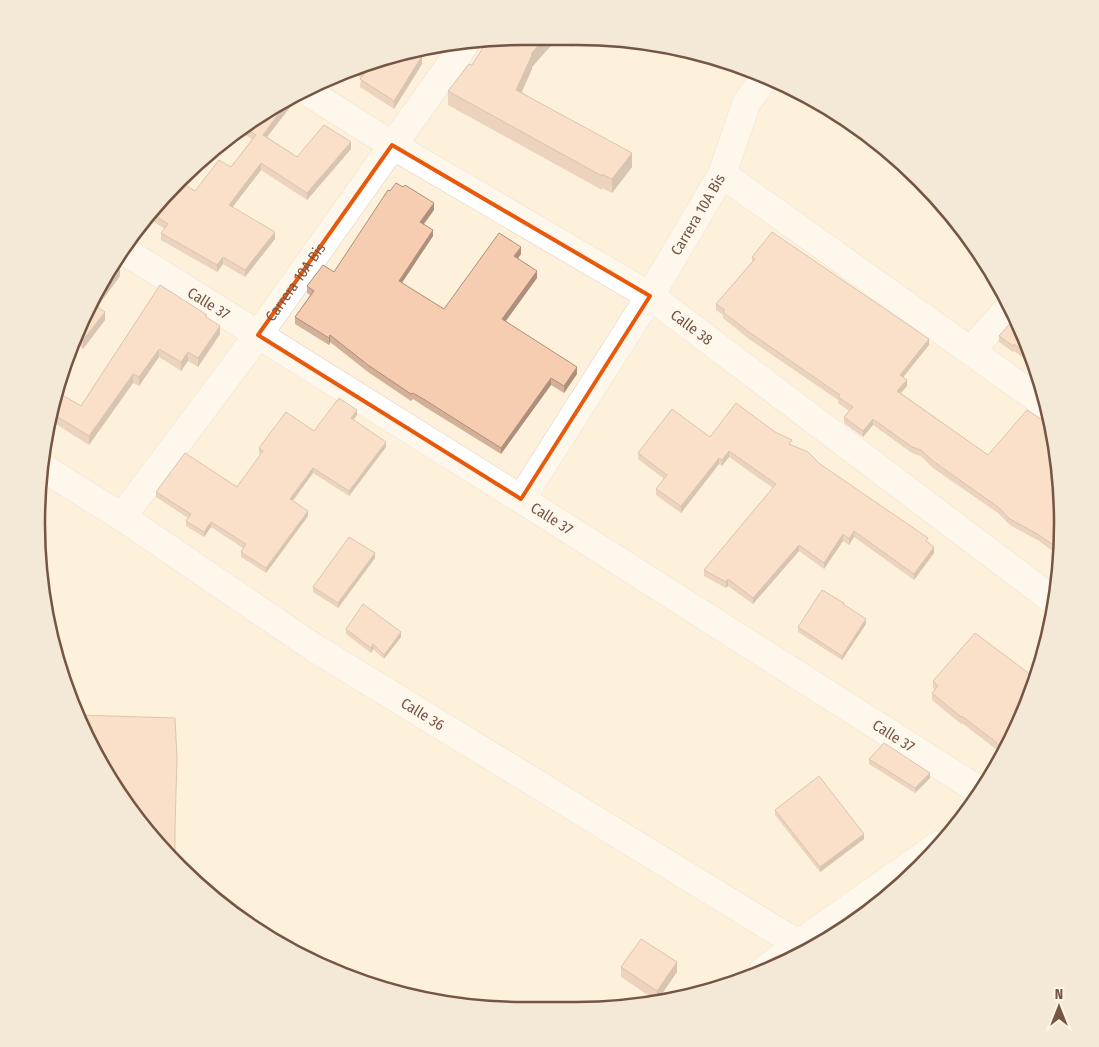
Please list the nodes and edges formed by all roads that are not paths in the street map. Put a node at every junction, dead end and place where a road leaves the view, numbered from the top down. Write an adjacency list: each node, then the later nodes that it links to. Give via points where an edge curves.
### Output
1 (460, 49): 4 (street, Carrera 10A Bis)
2 (761, 82): 5 (street, Carrera 10A Bis, via 747,102)
3 (312, 94): 4 (street, Calle 38)
4 (392, 145): 7 (street, Calle 38); 9 (street, Carrera 10A Bis)
5 (722, 174): 7 (street, Carrera 10A Bis); 10 (street)
6 (129, 254): 9 (street, Calle 37)
7 (650, 296): 13 (street, Carrera 10A Bis); 15 (street, Calle 38)
8 (1005, 312): 10 (street)
9 (258, 335): 13 (street, Calle 37); 14 (street, Carrera 10A Bis)
10 (971, 350): 11 (street)
11 (1038, 399)
12 (48, 471): 14 (street, Calle 36)
13 (521, 499): 16 (street, Calle 37)
14 (122, 517): 19 (street, Calle 36, via 313,647)
15 (1048, 597)
16 (974, 787)
17 (903, 872): 18 (street)
18 (815, 938)
19 (801, 946)

